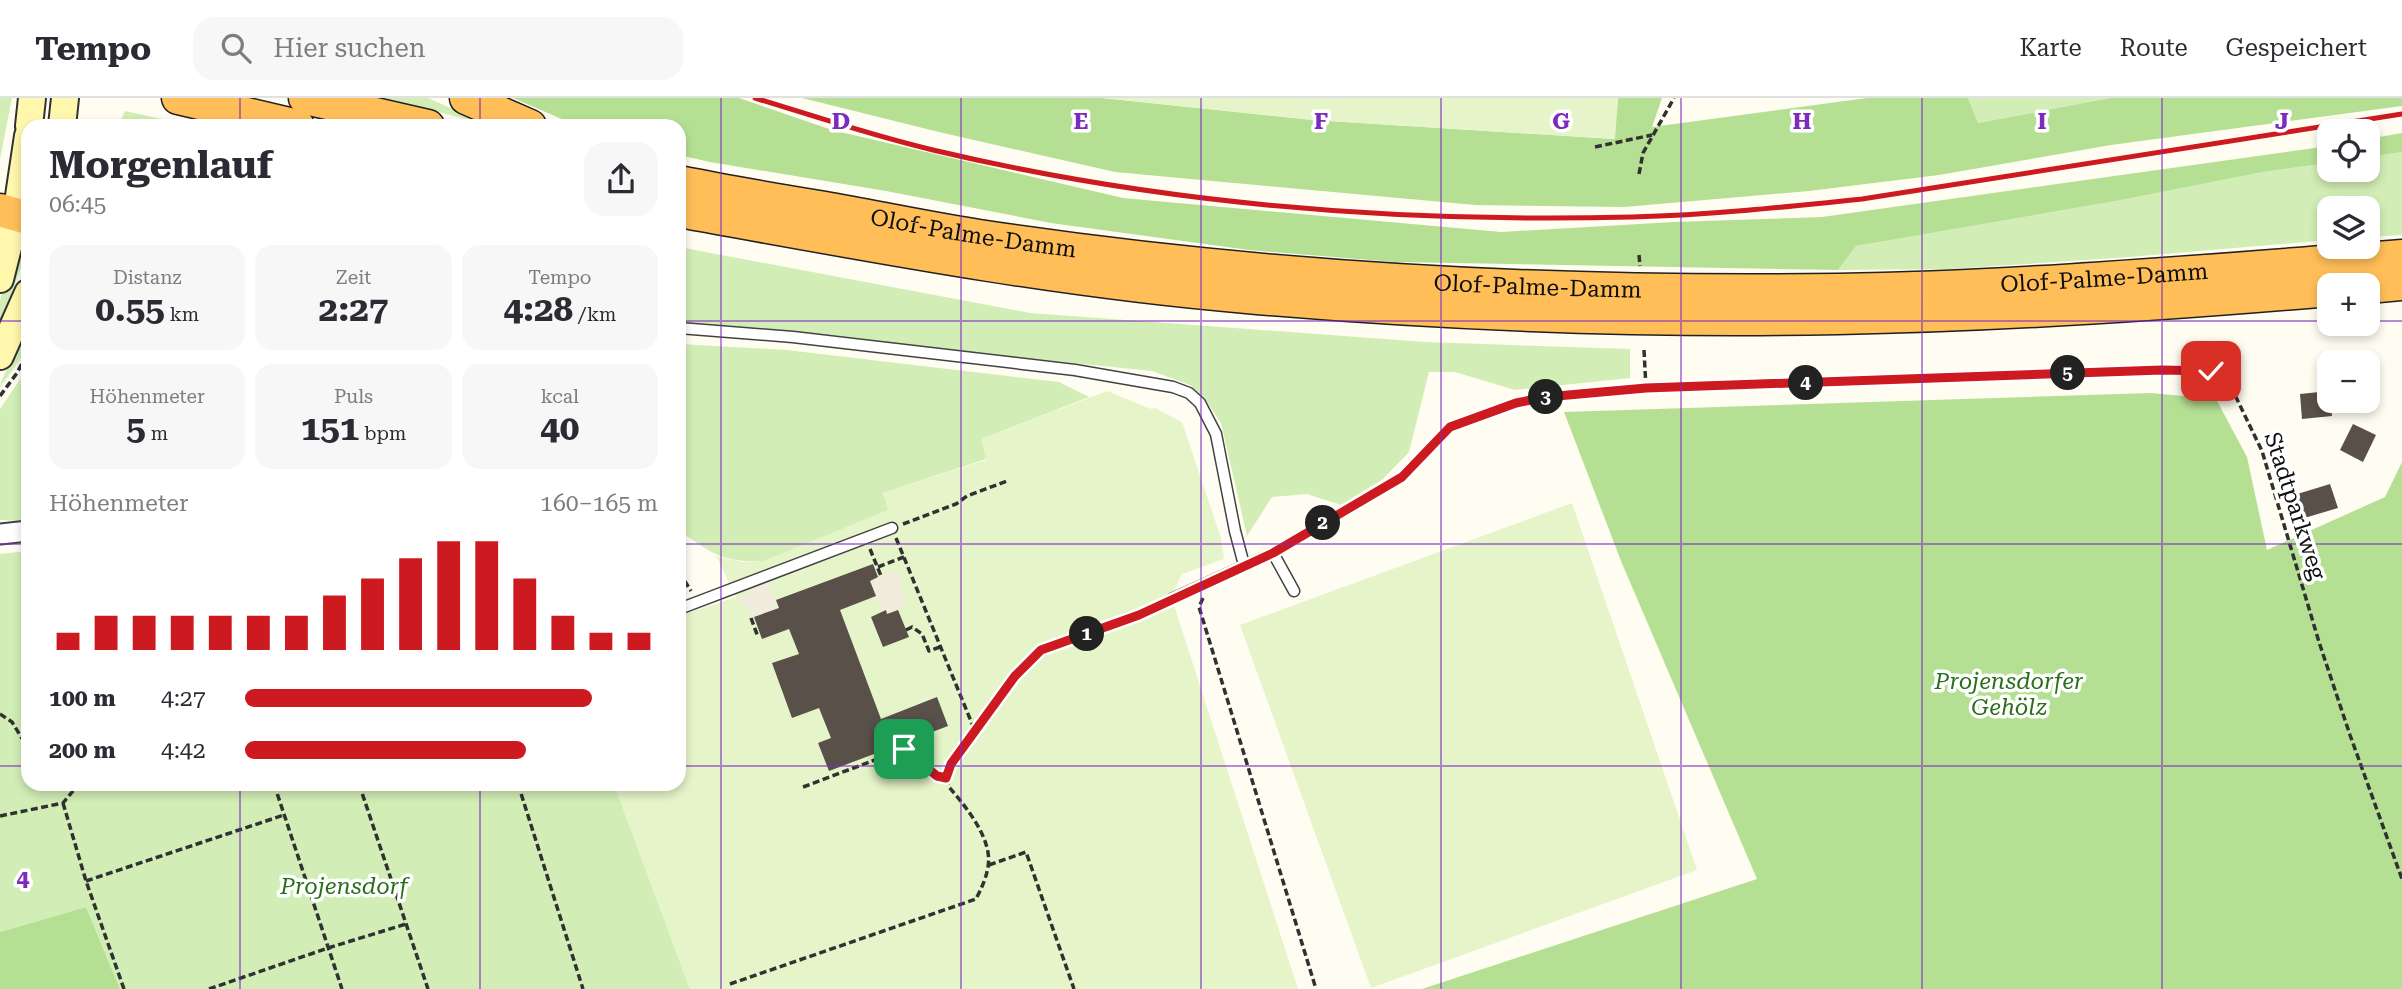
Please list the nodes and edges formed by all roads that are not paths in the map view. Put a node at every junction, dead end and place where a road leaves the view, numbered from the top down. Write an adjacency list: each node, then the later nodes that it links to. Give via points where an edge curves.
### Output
1 (178, 98): 4 (highway)
2 (305, 98): 5 (highway)
3 (466, 98): 6 (highway)
4 (268, 119)
5 (397, 119)
6 (514, 119)
7 (21, 179): 10 (main road)
8 (686, 191): 11 (highway, Olof-Palme-Damm, via 1169,260 1530,286 1730,290 1959,286)
9 (686, 192): 15 (highway, Olof-Palme-Damm, via 955,261 1247,297 1532,315 1717,319 1957,315)
10 (15, 215): 12 (main road)
11 (2402, 256)
12 (0, 279)
13 (2402, 285): 14 (highway)
14 (2380, 286)
15 (2317, 291)
16 (21, 309): 18 (main road)
17 (686, 329): 22 (lane, via 1075,370 1153,382 1189,393 1206,412 1216,434)
18 (0, 356)
19 (892, 528): 25 (lane)
20 (21, 532): 21 (street)
21 (0, 534)
22 (1244, 565): 23 (lane, via 1273,553); 24 (lane)
23 (1294, 591)
24 (1172, 599)
25 (686, 607)

